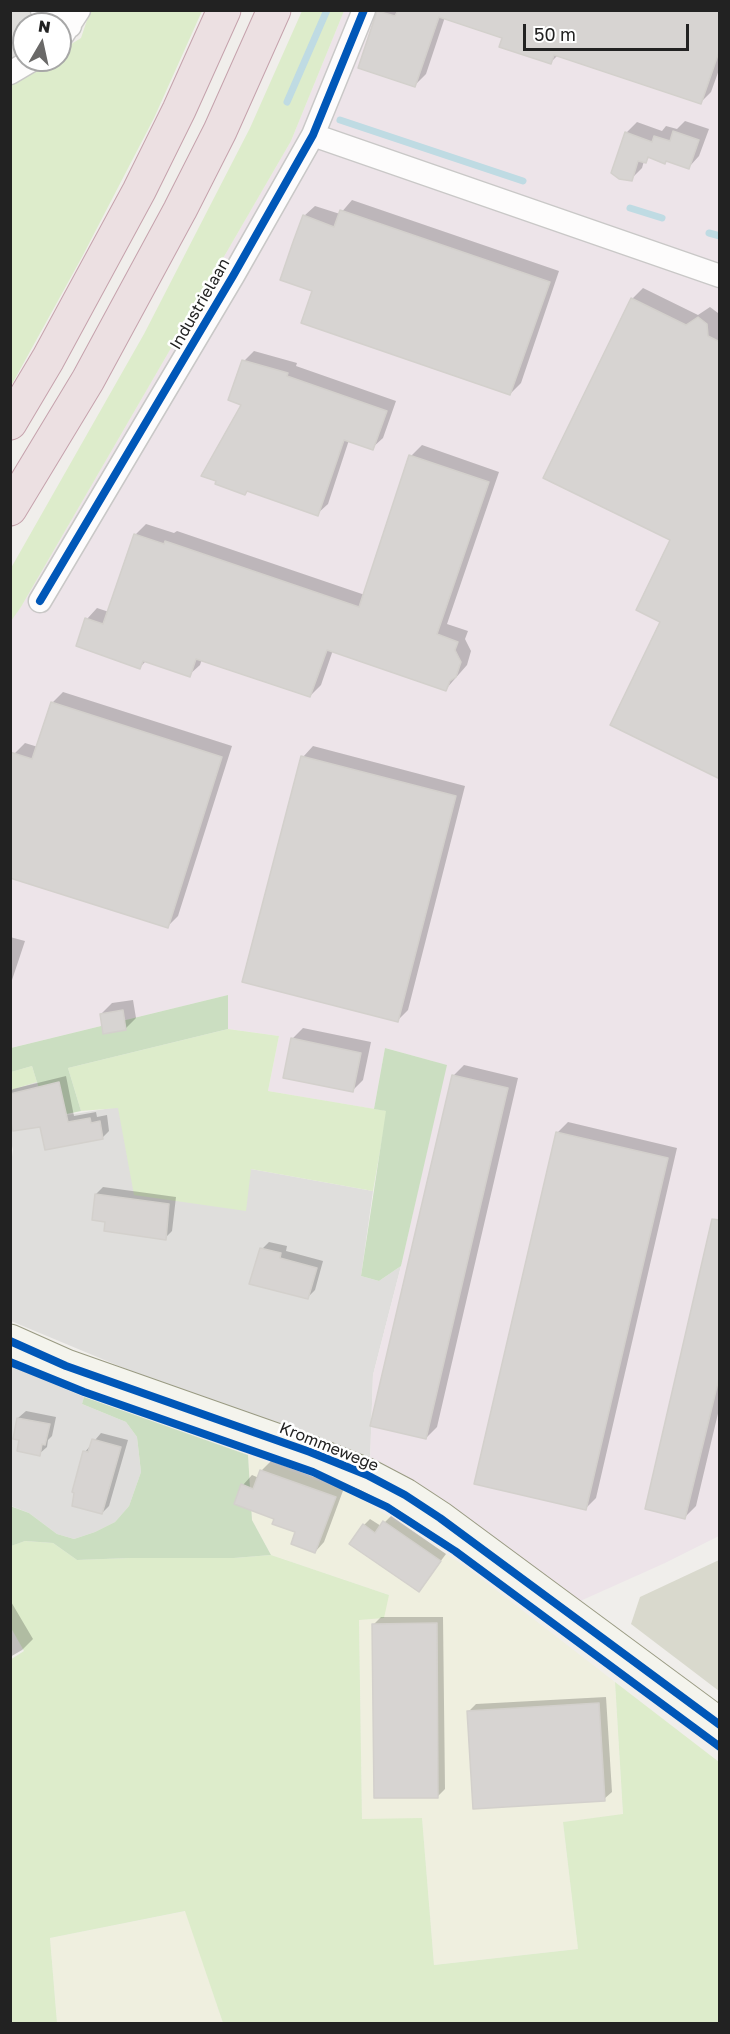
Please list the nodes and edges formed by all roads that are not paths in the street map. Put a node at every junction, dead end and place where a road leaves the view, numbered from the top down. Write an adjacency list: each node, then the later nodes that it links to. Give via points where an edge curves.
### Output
1 (224, 10): 6 (highway, via 139,191)
2 (274, 10): 7 (highway, via 180,210 88,380)
3 (364, 10): 4 (street, Industrielaan)
4 (313, 135): 5 (street); 8 (street, Industrielaan)
5 (720, 276)
6 (10, 423)
7 (10, 509)
8 (40, 602)
9 (10, 1341): 10 (street, Krommewege, via 66,1366 310,1452 405,1495)
10 (720, 1725)

